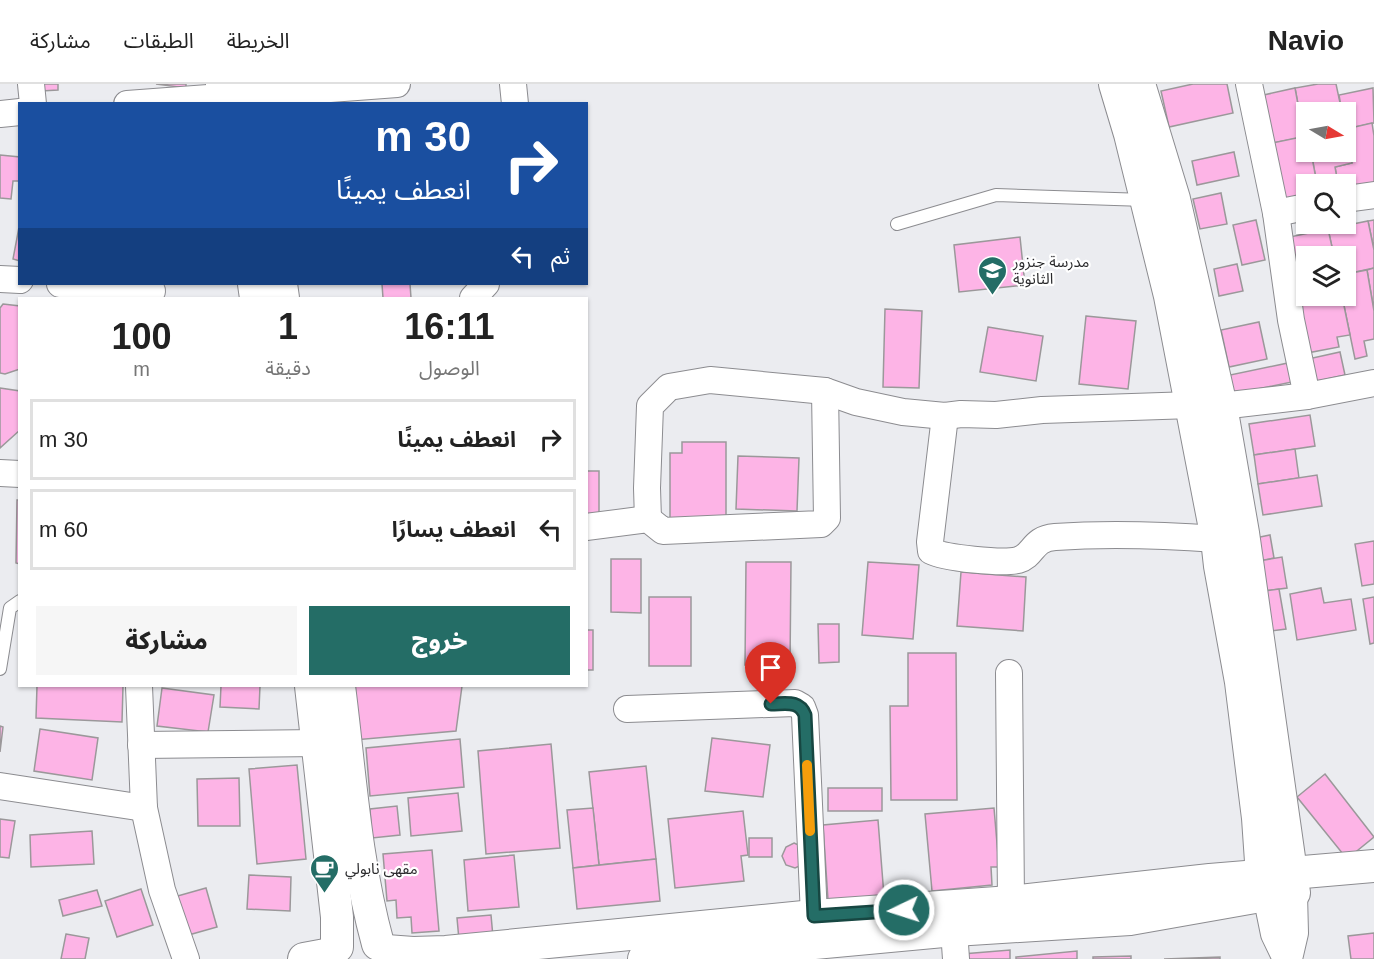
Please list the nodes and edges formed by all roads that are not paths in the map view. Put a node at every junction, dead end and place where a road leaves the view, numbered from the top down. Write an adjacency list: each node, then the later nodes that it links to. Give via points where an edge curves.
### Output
1 (31, 84): 9 (street)
2 (397, 84): 7 (street)
3 (513, 84): 11 (street)
4 (1115, 84): 16 (street)
5 (1139, 84): 29 (street, via 1174,199)
6 (1249, 84): 18 (street)
7 (259, 94): 8 (street)
8 (224, 95): 10 (street)
9 (33, 102)
10 (149, 102)
11 (515, 102)
12 (18, 112): 13 (street)
13 (0, 114)
14 (1374, 195): 15 (street)
15 (1356, 198)
16 (1147, 200): 19 (lane, via 996,195); 29 (street, via 1170,296)
17 (1296, 209): 18 (street)
18 (1276, 213): 28 (street, via 1291,320)
19 (897, 224)
20 (0, 279): 21 (street)
21 (18, 280)
22 (74, 285): 24 (street)
23 (485, 285): 25 (street)
24 (158, 291)
25 (474, 297)
26 (1374, 383): 28 (street)
27 (825, 391): 30 (street, via 903,412); 33 (street, via 710,380 669,387 650,406); 33 (street, via 827,518 821,524 663,531)
28 (1307, 396): 29 (street)
29 (1207, 406): 30 (street); 35 (street); 48 (street, via 1244,533)
30 (945, 416): 35 (street, via 930,542 931,551 938,555 1018,560 1038,541 1054,537)
31 (0, 473): 32 (street)
32 (18, 474)
33 (648, 519): 34 (street)
34 (588, 527)
35 (1217, 538): 48 (street, via 1258,818)
36 (18, 602): 37 (lane, via 10,608)
37 (0, 669)
38 (1009, 673): 50 (street)
39 (139, 687): 44 (street)
40 (311, 687): 43 (street)
41 (339, 687): 53 (street, via 369,910)
42 (627, 709): 51 (street, via 795,703 802,707)
43 (319, 743): 44 (street); 54 (street, via 337,917)
44 (141, 745): 46 (street)
45 (0, 786): 46 (street)
46 (144, 808): 56 (street, via 162,890)
47 (1374, 866): 48 (street)
48 (1279, 885): 49 (street); 50 (street, via 1210,880); 52 (street, via 1130,919); 57 (street, via 1274,934)
49 (1374, 887)
50 (1011, 902): 51 (street)
51 (818, 940): 52 (street); 53 (street); 55 (street)
52 (955, 945)
53 (385, 952): 54 (street, via 360,938 346,941)
54 (325, 955)
55 (657, 958)
56 (186, 959)
57 (1287, 959)

